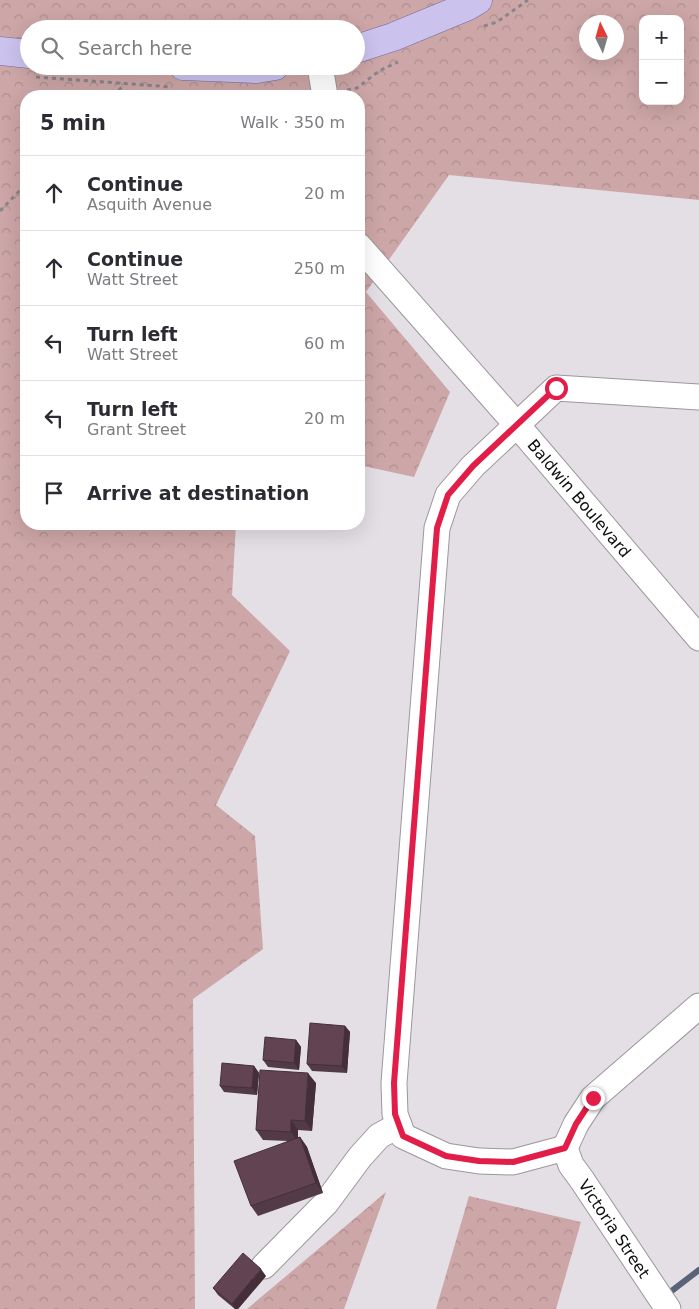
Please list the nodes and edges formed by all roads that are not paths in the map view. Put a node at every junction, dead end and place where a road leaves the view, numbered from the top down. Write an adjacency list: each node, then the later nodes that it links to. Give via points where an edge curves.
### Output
1 (478, 0): 2 (main road)
2 (365, 46)
3 (0, 51): 4 (main road)
4 (20, 61)
5 (198, 75): 7 (main road)
6 (322, 75): 8 (street)
7 (178, 77)
8 (324, 90)
9 (365, 253): 11 (street, Baldwin Boulevard)
10 (699, 397): 11 (street, via 556,388)
11 (517, 425): 12 (street, Baldwin Boulevard); 14 (street, via 473,466 448,495 437,528 394,1083 395,1114)
12 (699, 638)
13 (699, 1006): 15 (street, via 593,1098)
14 (399, 1125): 15 (street, via 403,1136 423,1146 446,1156 479,1161 513,1162); 16 (street, via 379,1136 326,1202)
15 (565, 1148): 17 (street, Victoria Street, via 571,1165)
16 (264, 1266)
17 (663, 1301)

